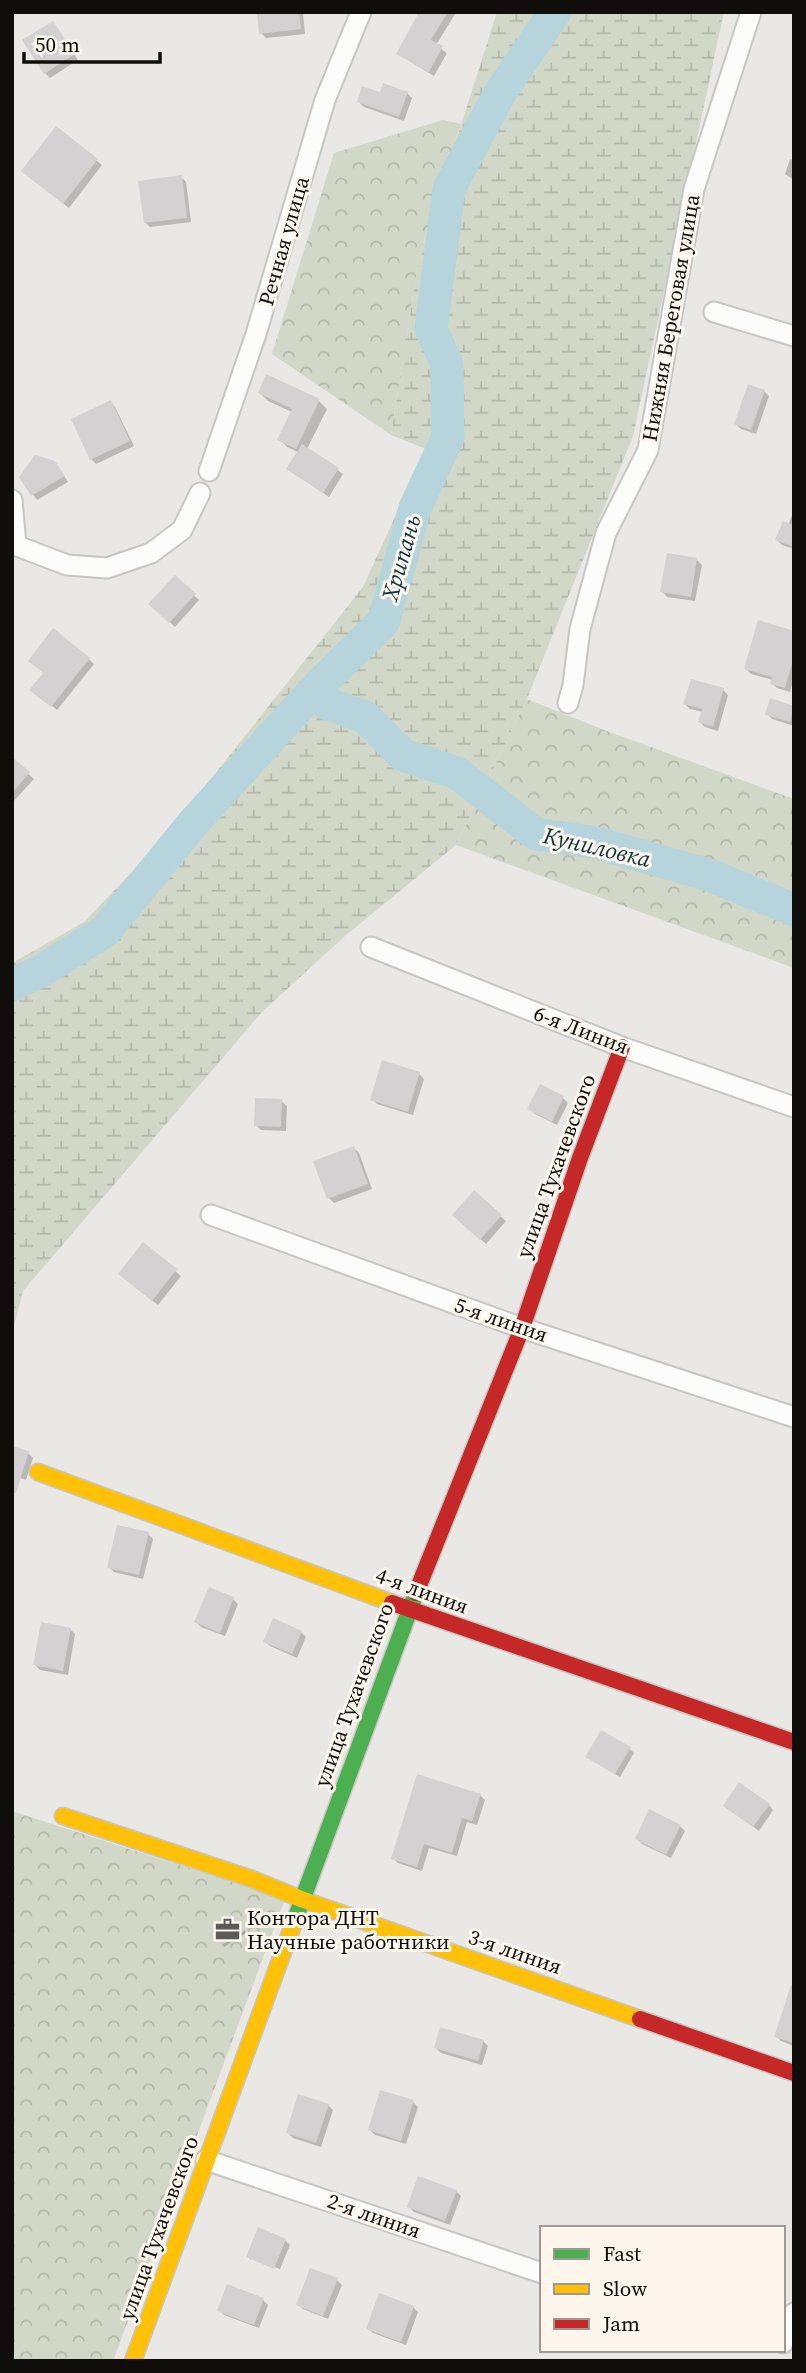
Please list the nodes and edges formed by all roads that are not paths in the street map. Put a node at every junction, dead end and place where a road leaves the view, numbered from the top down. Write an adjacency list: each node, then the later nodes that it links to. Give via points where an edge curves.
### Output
1 (361, 12): 5 (street, Речная улица, via 325,100 256,334)
2 (751, 12): 9 (street, Нижняя Береговая улица, via 694,189 648,450 607,533 580,629)
3 (714, 312): 4 (street)
4 (794, 336)
5 (209, 471)
6 (200, 493): 8 (street, via 182,530 151,553 107,568 67,565)
7 (12, 500): 8 (street)
8 (14, 544)
9 (568, 702)
10 (371, 947): 11 (street, 6-я Линия)
11 (622, 1047): 12 (street, 6-я Линия); 14 (street, улица Тухачевского)
12 (794, 1107)
13 (211, 1215): 14 (street, 5-я линия)
14 (522, 1328): 15 (street, 5-я линия); 17 (street, улица Тухачевского)
15 (794, 1417)
16 (38, 1472): 17 (street, 4-я линия)
17 (409, 1609): 18 (street, 4-я линия); 20 (street, улица Тухачевского)
18 (794, 1742)
19 (63, 1816): 20 (street, 3-я линия)
20 (301, 1899): 21 (street, 3-я линия); 22 (street, улица Тухачевского)
21 (794, 2073)
22 (206, 2160): 23 (street, 2-я линия); 26 (street, улица Тухачевского)
23 (540, 2272)
24 (794, 2313): 25 (street)
25 (785, 2336)
26 (133, 2361)

